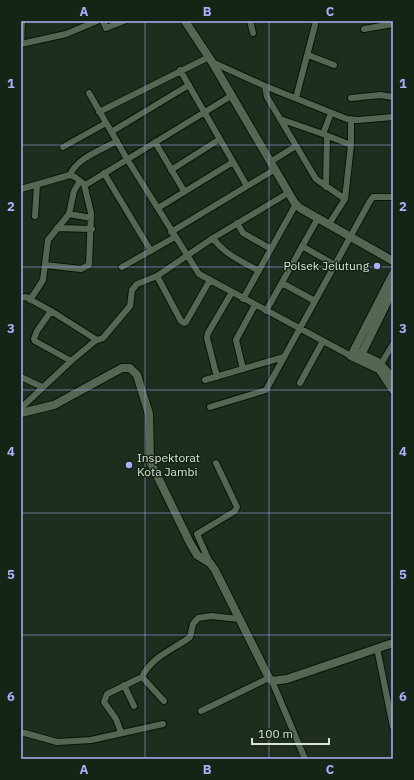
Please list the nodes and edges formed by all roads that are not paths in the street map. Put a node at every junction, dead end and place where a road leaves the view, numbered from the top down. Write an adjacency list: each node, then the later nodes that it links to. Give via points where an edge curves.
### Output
1 (22, 21): 11 (street)
2 (98, 21): 11 (street, via 66,34)
3 (103, 21): 4 (street, via 106,28)
4 (124, 21)
5 (185, 21): 13 (street)
6 (250, 21): 10 (street)
7 (316, 21): 12 (street)
8 (393, 24): 9 (street)
9 (364, 30)
10 (253, 33)
11 (21, 44)
12 (308, 55): 14 (street); 21 (street)
13 (211, 60): 15 (street); 17 (street); 19 (street)
14 (334, 64)
15 (180, 70): 16 (street); 23 (street)
16 (189, 85): 24 (street); 30 (street)
17 (265, 86): 21 (street); 27 (street, via 267,97)
18 (89, 93): 23 (street)
19 (231, 96): 24 (street); 40 (street)
20 (393, 97): 22 (street, via 380,95)
21 (296, 98): 25 (street)
22 (351, 98)
23 (99, 112): 29 (street)
24 (204, 112): 32 (street); 34 (street)
25 (331, 113): 28 (street); 31 (street)
26 (393, 117): 28 (street)
27 (280, 119): 31 (street); 36 (street)
28 (352, 120): 35 (street)
29 (106, 123): 30 (street); 37 (street)
30 (112, 132): 33 (street)
31 (325, 135): 35 (street); 47 (street)
32 (220, 138): 39 (street); 41 (street)
33 (116, 141): 38 (street); 43 (street, via 83,161 72,170)
34 (155, 142): 38 (street); 41 (street)
35 (351, 145): 52 (street)
36 (296, 146): 40 (street); 47 (street, via 316,179)
37 (63, 147)
38 (127, 159): 42 (street); 54 (street)
39 (233, 162): 46 (street); 49 (street)
40 (272, 166): 46 (street); 50 (street)
41 (171, 170): 49 (street)
42 (104, 173): 44 (street); 68 (street)
43 (70, 176): 44 (street); 45 (street)
44 (82, 182): 55 (street, via 74,191); 57 (street)
45 (37, 185): 48 (street); 56 (street)
46 (247, 186): 63 (street)
47 (326, 187): 52 (street)
48 (21, 189)
49 (184, 192): 54 (street)
50 (288, 193): 53 (street); 59 (street)
51 (393, 197): 64 (street, via 373,197)
52 (345, 199): 60 (street)
53 (296, 204): 58 (street); 67 (street)
54 (158, 208): 63 (street)
55 (69, 214): 57 (street); 61 (street)
56 (35, 216)
57 (91, 218): 62 (street)
58 (318, 218): 60 (street); 66 (street)
59 (237, 223): 65 (street); 67 (street, via 243,233)
60 (329, 224): 64 (street)
61 (57, 228): 62 (street); 71 (street, via 48,240)
62 (92, 229): 71 (street, via 87,267 81,269)
63 (173, 234): 68 (street); 69 (street)
64 (351, 237): 70 (street); 72 (street)
65 (213, 238): 69 (street); 74 (street, via 228,255)
66 (302, 246): 72 (street); 78 (street)
67 (271, 249): 74 (street)
68 (151, 252): 73 (street)
69 (187, 257): 76 (street); 77 (street, via 199,274)
70 (393, 261)
71 (45, 265): 83 (street, via 43,280)
72 (336, 265): 84 (street)
73 (122, 268)
74 (259, 271): 82 (street)
75 (393, 274): 86 (street)
76 (157, 276): 77 (street, via 184,323); 90 (street, via 133,287 130,306 103,338)
77 (210, 280): 80 (street)
78 (282, 283): 84 (street); 88 (street)
79 (393, 290): 86 (street)
80 (232, 292): 82 (street); 98 (street, via 207,338)
81 (21, 298): 83 (street, via 26,297)
82 (243, 299): 85 (street)
83 (30, 300): 87 (street)
84 (315, 301): 89 (street)
85 (255, 305): 88 (street); 97 (street, via 236,340)
86 (378, 310): 93 (street)
87 (51, 311): 90 (street); 95 (street, via 34,339)
88 (266, 311): 89 (street)
89 (300, 329): 91 (street); 94 (street)
90 (98, 340): 95 (street)
91 (323, 341): 93 (street); 102 (street)
92 (393, 344): 96 (street)
93 (354, 354): 96 (street); 100 (street)
94 (284, 357): 97 (street); 104 (street, via 266,390)
95 (71, 361): 103 (street)
96 (381, 364): 100 (street)
97 (243, 369): 98 (street)
98 (217, 376): 101 (street)
99 (21, 377): 103 (street)
100 (390, 377)
101 (204, 380)
102 (300, 383)
103 (42, 387): 105 (street)
104 (210, 407)
105 (21, 408)
106 (21, 413): 108 (street, via 54,405 122,368 130,368 137,375 149,414 150,461 197,556)
107 (216, 463): 108 (street, via 237,507 235,511 197,534)
108 (210, 563): 109 (street)
109 (238, 619): 112 (street, via 211,616 198,618 193,624 190,637 156,658); 113 (street)
110 (393, 643): 111 (street)
111 (377, 648): 113 (street, via 287,679); 119 (street)
112 (142, 677): 114 (street); 115 (street)
113 (271, 679): 117 (street); 122 (street)
114 (124, 685): 116 (street); 121 (street, via 104,698)
115 (164, 701)
116 (134, 706)
117 (201, 711)
118 (163, 724): 121 (street)
119 (393, 727)
120 (21, 732): 121 (street, via 57,742 91,740)
121 (121, 732)
122 (305, 759)

